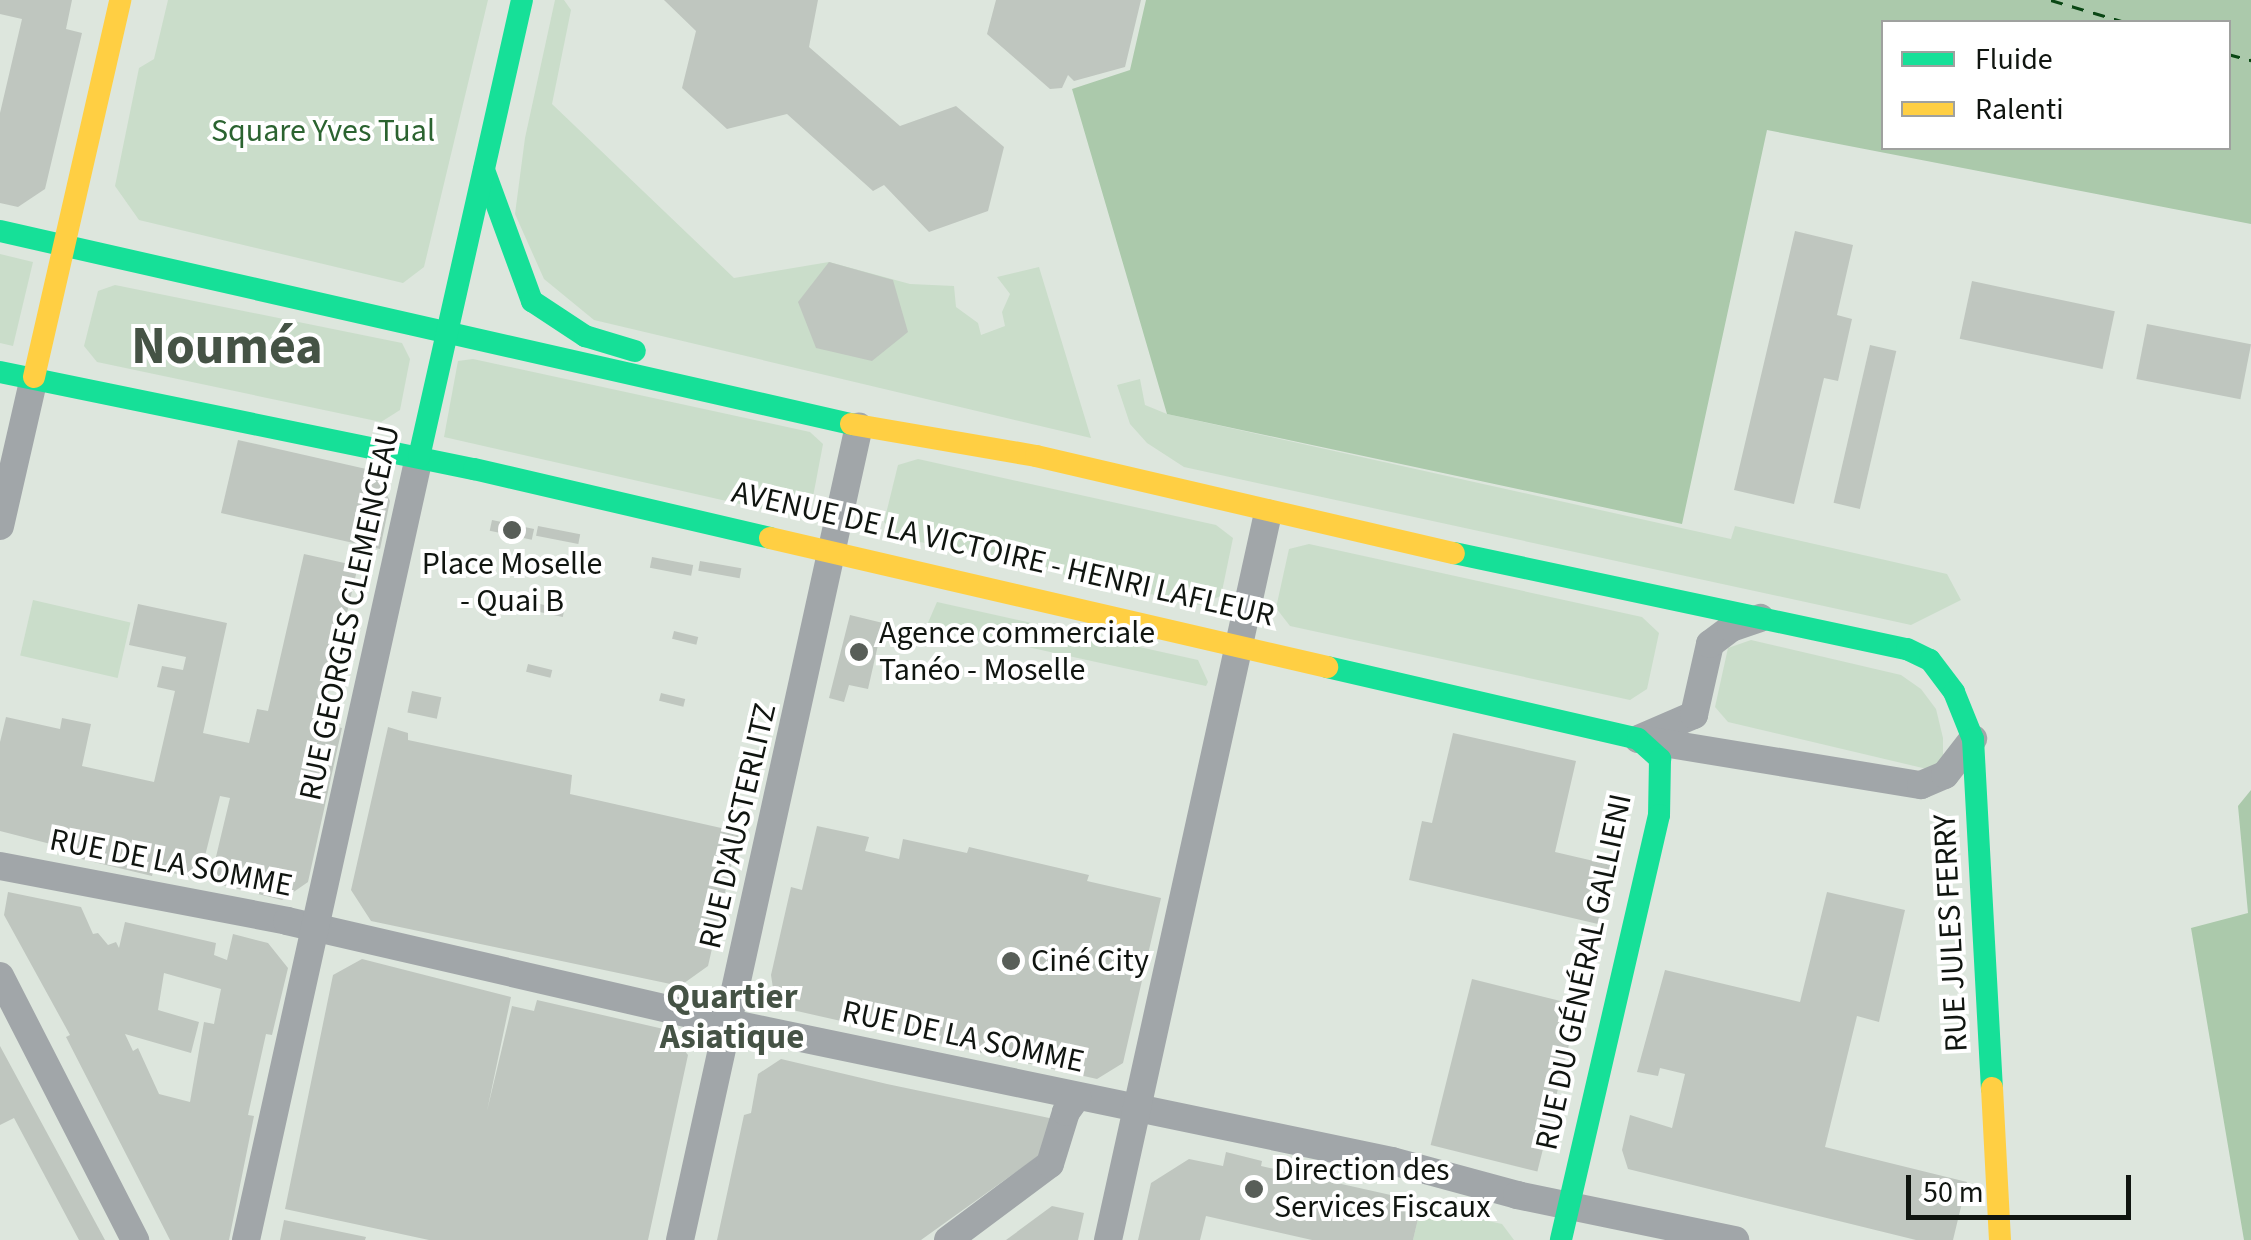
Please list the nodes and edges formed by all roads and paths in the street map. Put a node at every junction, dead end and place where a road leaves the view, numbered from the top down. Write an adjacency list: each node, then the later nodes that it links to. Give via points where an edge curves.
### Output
1 (120, 0): 5 (main road)
2 (522, 0): 3 (main road, RUE GEORGES CLEMENCEAU)
3 (484, 170): 6 (main road, RUE GEORGES CLEMENCEAU); 10 (main road, via 532,302 585,336 836,396)
4 (0, 231): 5 (main road)
5 (65, 246): 6 (main road); 8 (main road)
6 (447, 332): 9 (main road); 11 (main road, RUE GEORGES CLEMENCEAU)
7 (0, 372): 8 (main road, AVENUE DE LA VICTOIRE - HENRI LAFLEUR)
8 (34, 378): 11 (main road, AVENUE DE LA VICTOIRE - HENRI LAFLEUR); 13 (street)
9 (860, 426): 10 (main road); 14 (street, RUE D'AUSTERLITZ)
10 (1036, 456): 12 (main road)
11 (420, 457): 14 (main road, AVENUE DE LA VICTOIRE - HENRI LAFLEUR); 20 (street, RUE GEORGES CLEMENCEAU)
12 (1268, 514): 15 (main road); 16 (street)
13 (0, 526)
14 (835, 550): 16 (main road, AVENUE DE LA VICTOIRE - HENRI LAFLEUR); 22 (street, RUE D'AUSTERLITZ)
15 (1762, 618): 17 (street, via 1710,644 1694,715); 18 (main road, RUE JULES FERRY, via 1930,660)
16 (1240, 644): 17 (main road, AVENUE DE LA VICTOIRE - HENRI LAFLEUR); 24 (street)
17 (1638, 739): 18 (street, AVENUE DE LA VICTOIRE - HENRI LAFLEUR, via 1921,785 1945,775); 25 (main road, RUE DU GÉNÉRAL GALLIENI, via 1660,759 1659,815)
18 (1973, 739): 33 (main road, RUE JULES FERRY)
19 (0, 866): 20 (street, RUE DE LA SOMME)
20 (317, 928): 22 (street, RUE DE LA SOMME); 27 (street, RUE GEORGES CLEMENCEAU)
21 (0, 976): 26 (street)
22 (729, 1023): 23 (street, RUE DE LA SOMME); 28 (street, RUE D'AUSTERLITZ)
23 (1076, 1097): 24 (street, RUE DE LA SOMME); 29 (street, via 1050,1164)
24 (1137, 1108): 25 (street, RUE DE LA SOMME); 30 (street)
25 (1569, 1203): 31 (main road, RUE DU GÉNÉRAL GALLIENI); 32 (street, RUE DE LA SOMME)
26 (136, 1240)
27 (246, 1240)
28 (680, 1240)
29 (948, 1240)
30 (1108, 1240)
31 (1561, 1240)
32 (1735, 1240)
33 (2000, 1240)

